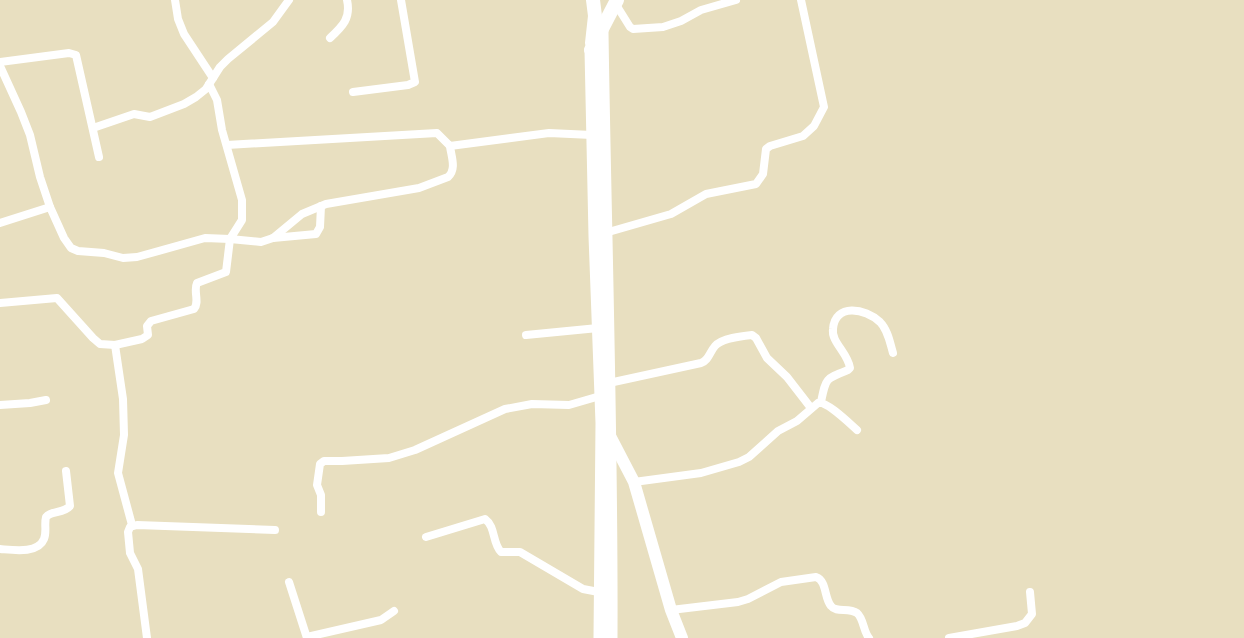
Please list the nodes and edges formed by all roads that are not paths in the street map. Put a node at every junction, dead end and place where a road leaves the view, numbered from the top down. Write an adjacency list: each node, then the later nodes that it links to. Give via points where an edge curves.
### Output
1 (175, 0): 15 (street, via 184,34)
2 (289, 0): 15 (street, via 273,22 228,58)
3 (347, 0): 11 (street, via 348,16)
4 (401, 0): 16 (street, via 415,82)
5 (593, 0): 9 (highway)
6 (736, 0): 8 (street, via 701,10 681,22 663,27 638,29 630,26)
7 (801, 0): 25 (street, via 824,107 814,126 803,136 766,149 763,174 756,184 706,194 671,214)
8 (616, 1): 10 (highway)
9 (595, 16): 10 (main road); 12 (highway)
10 (602, 32): 12 (highway); 25 (main road)
11 (330, 38)
12 (591, 50): 18 (main road)
13 (0, 62): 17 (street, via 69,53 76,55)
14 (0, 66): 23 (street, via 28,129)
15 (211, 81): 17 (street, via 201,93 184,104 150,117 134,114); 19 (street)
16 (353, 92)
17 (93, 128): 21 (street)
18 (592, 135): 20 (street, via 549,132); 29 (main road)
19 (227, 146): 20 (street, via 437,132); 27 (street, via 243,211 240,225)
20 (450, 146): 22 (street, via 453,167 448,177 419,188)
21 (99, 157)
22 (321, 206): 26 (street, via 302,214); 26 (street, via 320,227 316,234)
23 (50, 207): 24 (street); 27 (street, via 64,238 71,248 78,251 104,253 123,258 137,257 205,238)
24 (0, 223)
25 (605, 233): 33 (main road)
26 (273, 238): 27 (street, via 256,242)
27 (230, 239): 31 (street, via 226,272 197,283 194,309 151,321 147,326 149,332 145,338)
28 (0, 303): 31 (street, via 57,298 96,342 107,346)
29 (598, 328): 30 (street); 34 (main road)
30 (526, 335)
31 (115, 345): 45 (street, via 123,399 124,435 118,472)
32 (892, 353): 36 (street, via 886,330 875,318 853,309 838,315 833,328 833,338 840,345 850,368 825,382)
33 (609, 383): 38 (street, via 700,364 709,358 719,343 752,335 767,358); 41 (main road)
34 (600, 396): 39 (main road); 44 (street, via 569,405 532,404 505,409 415,450 389,458 324,461 320,464 317,485 321,494)
35 (46, 400): 37 (street)
36 (822, 402): 38 (street); 40 (street)
37 (0, 405)
38 (811, 408): 43 (street, via 797,421 778,431 749,458 701,473)
39 (602, 423): 41 (main road); 51 (main road)
40 (857, 430)
41 (611, 435): 43 (main road); 51 (main road)
42 (66, 471): 48 (street, via 70,506 64,511 46,517 41,543 29,549)
43 (634, 482): 52 (main road)
44 (321, 512)
45 (132, 525): 46 (street); 54 (street, via 128,529 130,553 138,569)
46 (275, 530)
47 (426, 537): 51 (street, via 485,520 490,523 500,552 520,552 576,586)
48 (0, 549)
49 (289, 582): 55 (street)
50 (1030, 592): 60 (street, via 1032,614 1026,623)
51 (606, 593): 56 (main road); 57 (main road)
52 (671, 610): 58 (main road); 59 (street, via 738,602 781,582 816,577 820,579 830,606 835,609 851,610 857,614)
53 (394, 611): 55 (street, via 381,620)
54 (146, 638)
55 (307, 638)
56 (600, 638)
57 (611, 638)
58 (682, 638)
59 (869, 638)
60 (949, 638)

